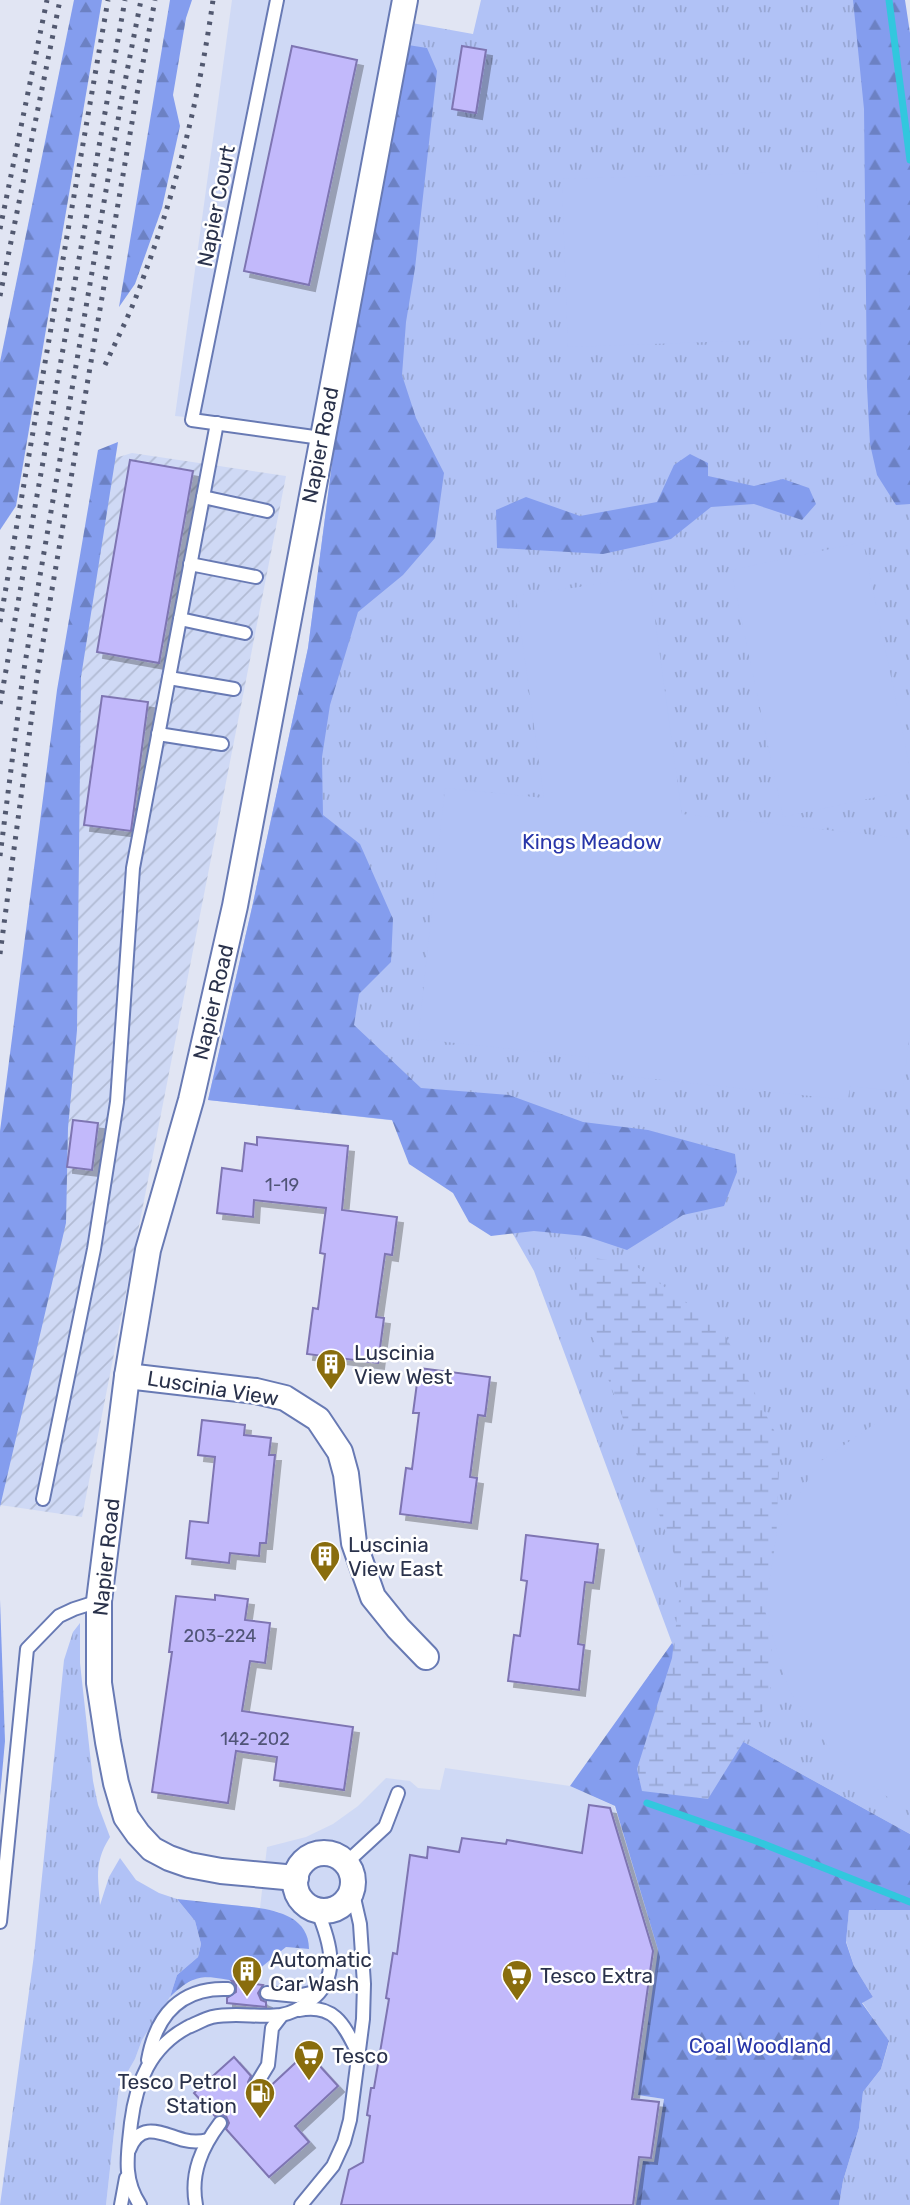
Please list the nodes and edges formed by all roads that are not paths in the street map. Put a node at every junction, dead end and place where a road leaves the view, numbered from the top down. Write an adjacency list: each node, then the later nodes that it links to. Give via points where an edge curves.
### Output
1 (277, 0): 3 (lane, Napier Court, via 192,420)
2 (405, 0): 4 (street, Napier Road)
3 (217, 423): 4 (lane); 5 (lane)
4 (321, 439): 15 (street, Napier Road, via 235,906 191,1100 148,1250)
5 (203, 497): 6 (lane); 7 (lane)
6 (267, 511)
7 (190, 564): 8 (lane); 9 (lane)
8 (256, 577)
9 (180, 619): 10 (lane); 11 (lane)
10 (245, 633)
11 (169, 678): 12 (lane); 13 (lane)
12 (234, 689)
13 (158, 734): 14 (lane); 16 (lane, via 133,868 117,1102 94,1249)
14 (222, 744)
15 (127, 1376): 17 (street, Napier Road); 18 (street, Luscinia View, via 256,1391 285,1398 318,1419 340,1452 354,1543 373,1597)
16 (43, 1499)
17 (99, 1601): 21 (street, Napier Road, via 99,1683 108,1742 126,1817 138,1834 152,1849 189,1865); 24 (lane, via 59,1616 27,1649)
18 (426, 1657)
19 (398, 1793): 20 (lane, via 385,1827)
20 (346, 1863): 21 (street, via 332,1854 316,1855 303,1863); 22 (street)
21 (296, 1878): 23 (street, via 298,1894)
22 (352, 1889): 23 (street, via 343,1905); 30 (lane, via 363,1954)
23 (317, 1910): 26 (lane, via 332,1954)
24 (0, 1922)
25 (228, 1989): 31 (lane, via 206,1990 176,2004 156,2029)
26 (323, 1989): 27 (lane, via 297,1996); 28 (lane)
27 (267, 1993)
28 (296, 2011): 29 (lane); 30 (lane, via 322,2009 334,2016)
29 (282, 2015): 31 (lane, via 212,2017 182,2030); 32 (lane, via 272,2028 268,2065)
30 (358, 2053): 40 (lane, via 344,2142 333,2166)
31 (147, 2064): 35 (lane, via 138,2087)
32 (257, 2083)
33 (220, 2123): 34 (lane)
34 (208, 2140): 35 (lane, via 187,2141 166,2132 151,2132 135,2140); 39 (lane, via 198,2159)
35 (129, 2150): 36 (lane)
36 (127, 2175): 37 (lane); 38 (lane)
37 (121, 2205)
38 (140, 2205)
39 (196, 2205)
40 (302, 2205)

